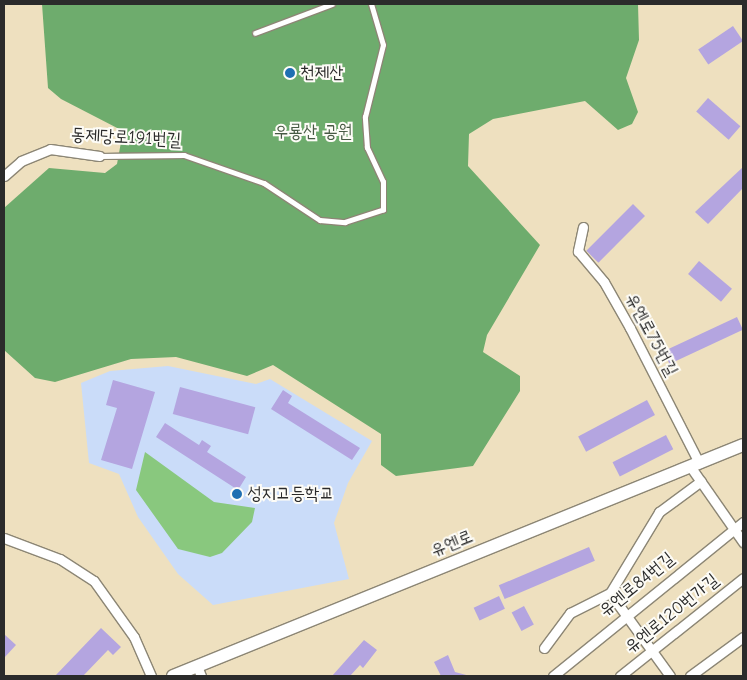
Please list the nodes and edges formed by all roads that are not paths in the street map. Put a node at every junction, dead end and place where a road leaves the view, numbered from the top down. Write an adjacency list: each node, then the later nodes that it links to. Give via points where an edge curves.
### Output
1 (332, 4): 3 (lane)
2 (371, 4): 4 (lane, 동제당로191번길, via 383,45 365,118 367,148 383,182 383,210 345,222 320,220 264,183 184,155)
3 (255, 33)
4 (100, 156): 5 (street, 동제당로191번길, via 50,149 21,161)
5 (4, 176)
6 (583, 226): 8 (street, 유엔로75번길, via 578,251 604,282 630,328)
7 (743, 445): 8 (main road, 유엔로)
8 (695, 464): 9 (street); 20 (main road, 유엔로)
9 (701, 481): 11 (street); 15 (street, via 659,512)
10 (743, 522): 11 (street, 유엔로84번길)
11 (734, 528): 13 (street); 16 (street, 유엔로84번길)
12 (4, 538): 21 (street, via 60,559 94,581 134,637)
13 (743, 542)
14 (743, 578): 19 (street, 유엔로120번가길)
15 (610, 593): 16 (street); 18 (street, via 570,613)
16 (626, 615): 19 (street); 23 (street, 유엔로84번길)
17 (743, 637): 26 (street)
18 (544, 648)
19 (652, 651): 24 (street, 유엔로120번가길); 25 (street)
20 (199, 671): 22 (main road, 유엔로)
21 (151, 676)
22 (173, 676)
23 (553, 676)
24 (620, 676)
25 (670, 676)
26 (690, 676)

